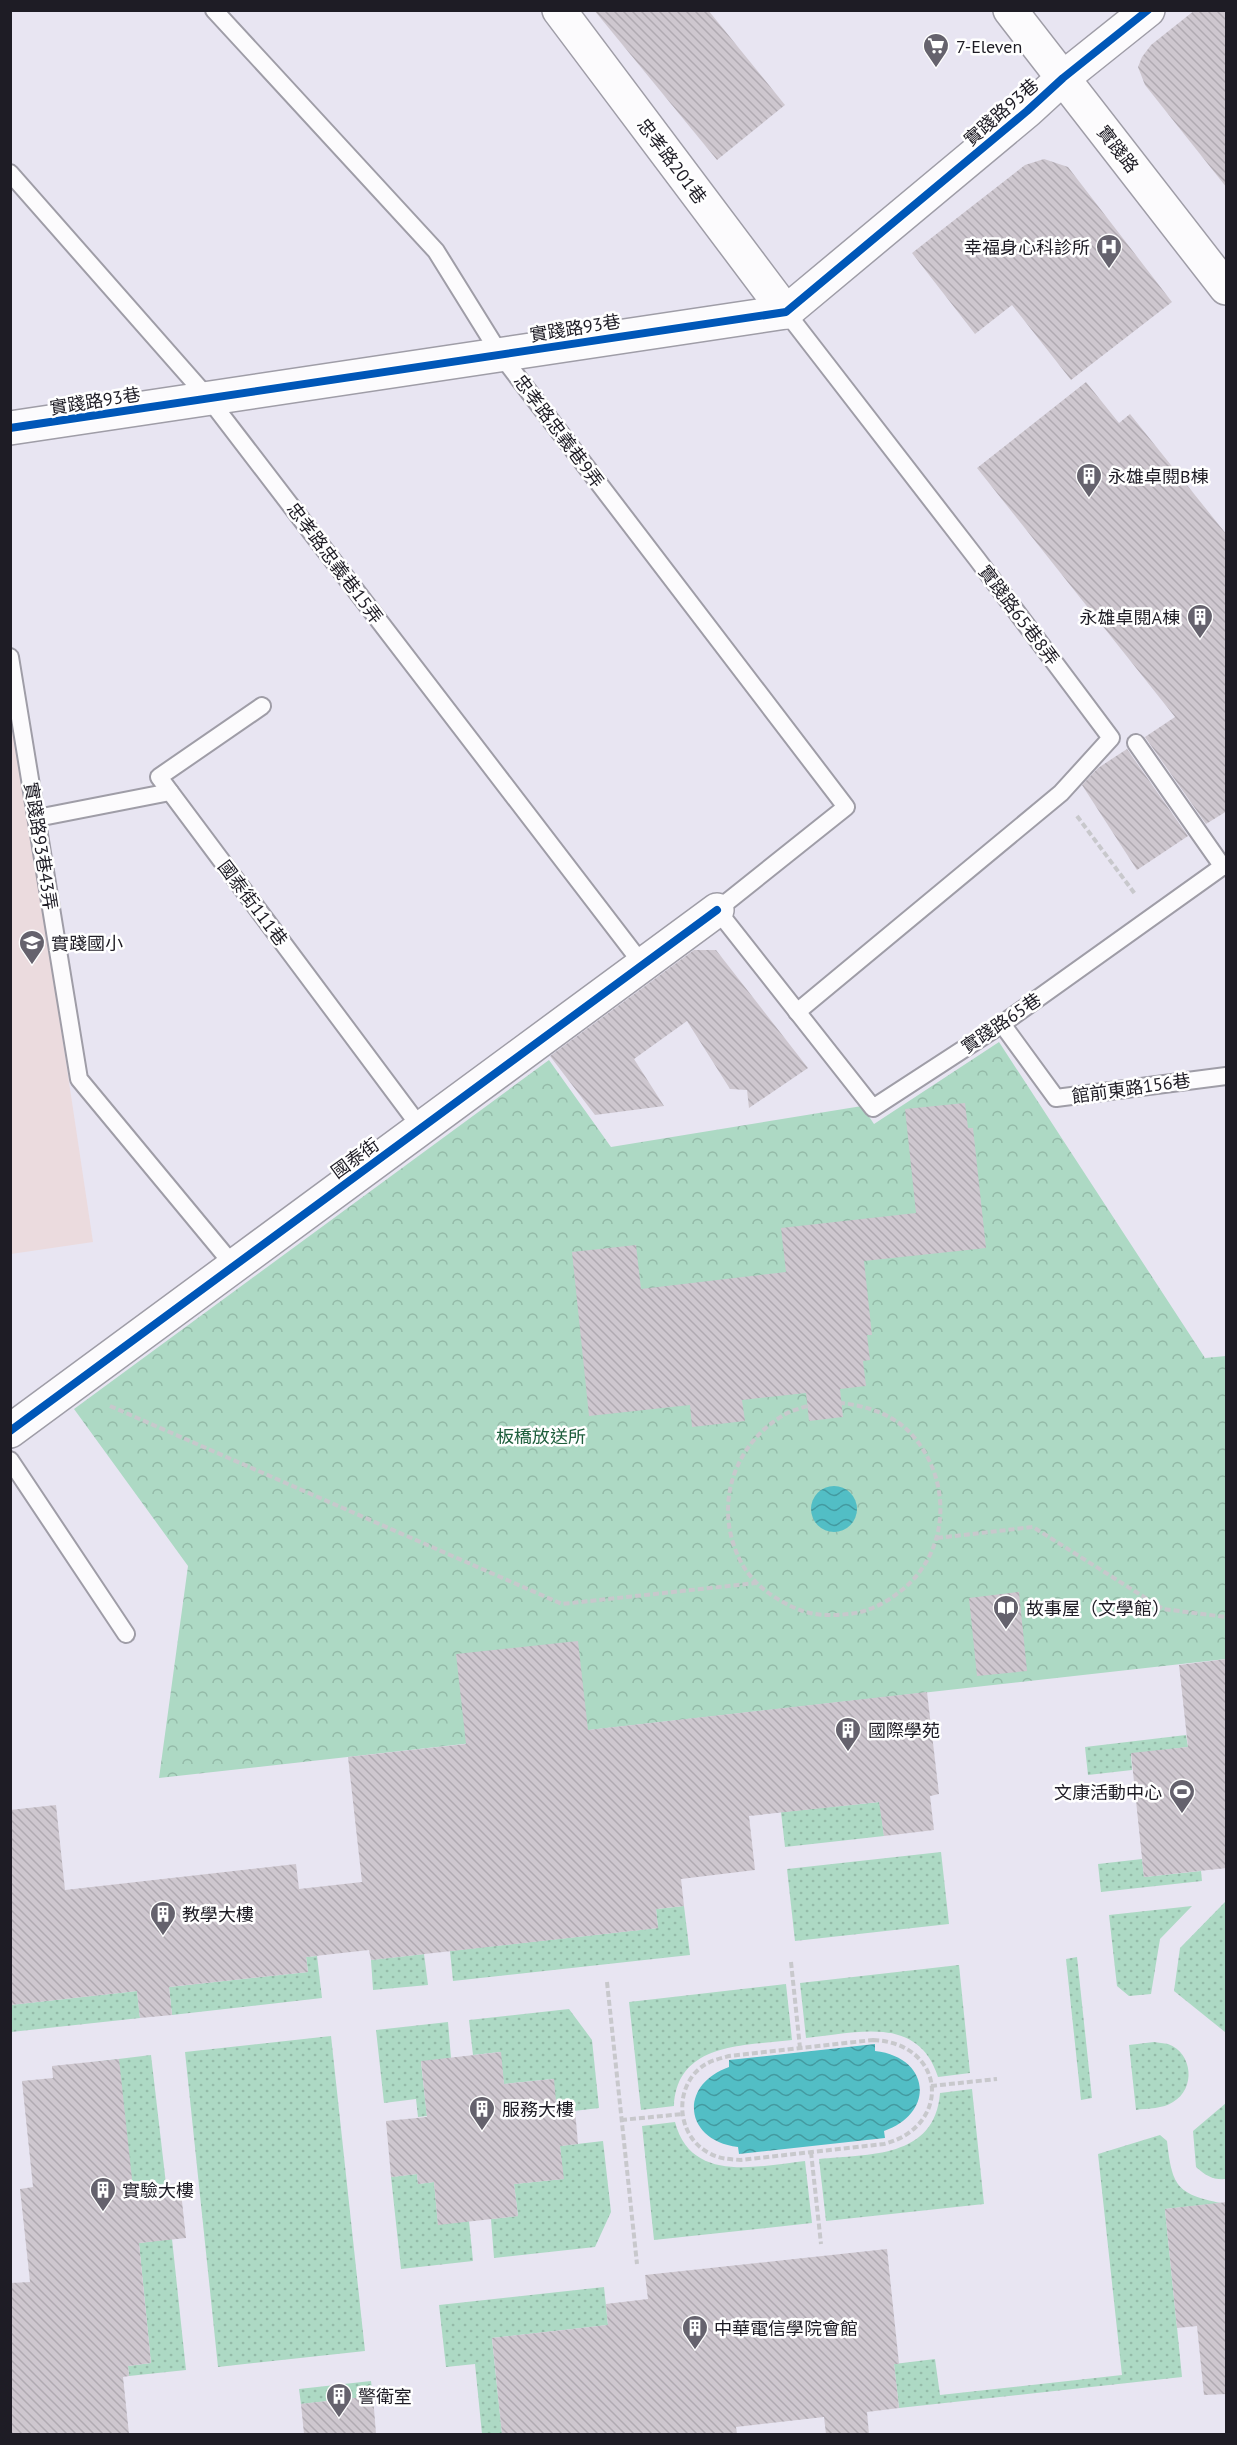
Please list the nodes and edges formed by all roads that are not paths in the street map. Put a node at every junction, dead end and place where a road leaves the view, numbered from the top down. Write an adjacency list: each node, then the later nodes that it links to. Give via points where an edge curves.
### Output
1 (214, 10): 9 (lane, 忠孝路忠義巷9弄, via 436,251)
2 (559, 10): 8 (street, 忠孝路201巷)
3 (1010, 10): 5 (street, 實踐路)
4 (1148, 10): 5 (street, 實踐路93巷)
5 (1063, 78): 7 (street, 實踐路); 8 (street, 實踐路93巷)
6 (10, 173): 10 (lane, 忠孝路忠義巷15弄)
7 (1227, 288)
8 (786, 312): 9 (street, 實踐路93巷); 20 (lane, 實踐路65巷8弄, via 1111,738 1061,793)
9 (500, 354): 10 (street, 實踐路93巷); 18 (lane, 忠孝路忠義巷9弄, via 846,807)
10 (209, 399): 11 (street, 實踐路93巷); 19 (lane, 忠孝路忠義巷15弄)
11 (10, 428)
12 (10, 657): 16 (lane, 實踐路93巷43弄)
13 (262, 706): 15 (lane, via 159,777)
14 (1136, 742): 17 (lane)
15 (170, 792): 16 (lane); 23 (lane, 國泰街111巷)
16 (37, 818): 24 (lane, 實踐路93巷43弄, via 79,1079)
17 (1225, 865): 21 (lane, 實踐路65巷)
18 (717, 910): 19 (street, 國泰街); 20 (lane, 實踐路65巷)
19 (643, 965): 23 (street, 國泰街)
20 (797, 1012): 21 (lane, 實踐路65巷, via 873,1108)
21 (1002, 1024): 22 (lane, 館前東路156巷, via 1056,1098)
22 (1227, 1076)
23 (421, 1128): 24 (street, 國泰街)
24 (234, 1266): 25 (street, 國泰街)
25 (10, 1431)
26 (10, 1460): 27 (lane)
27 (126, 1634)

